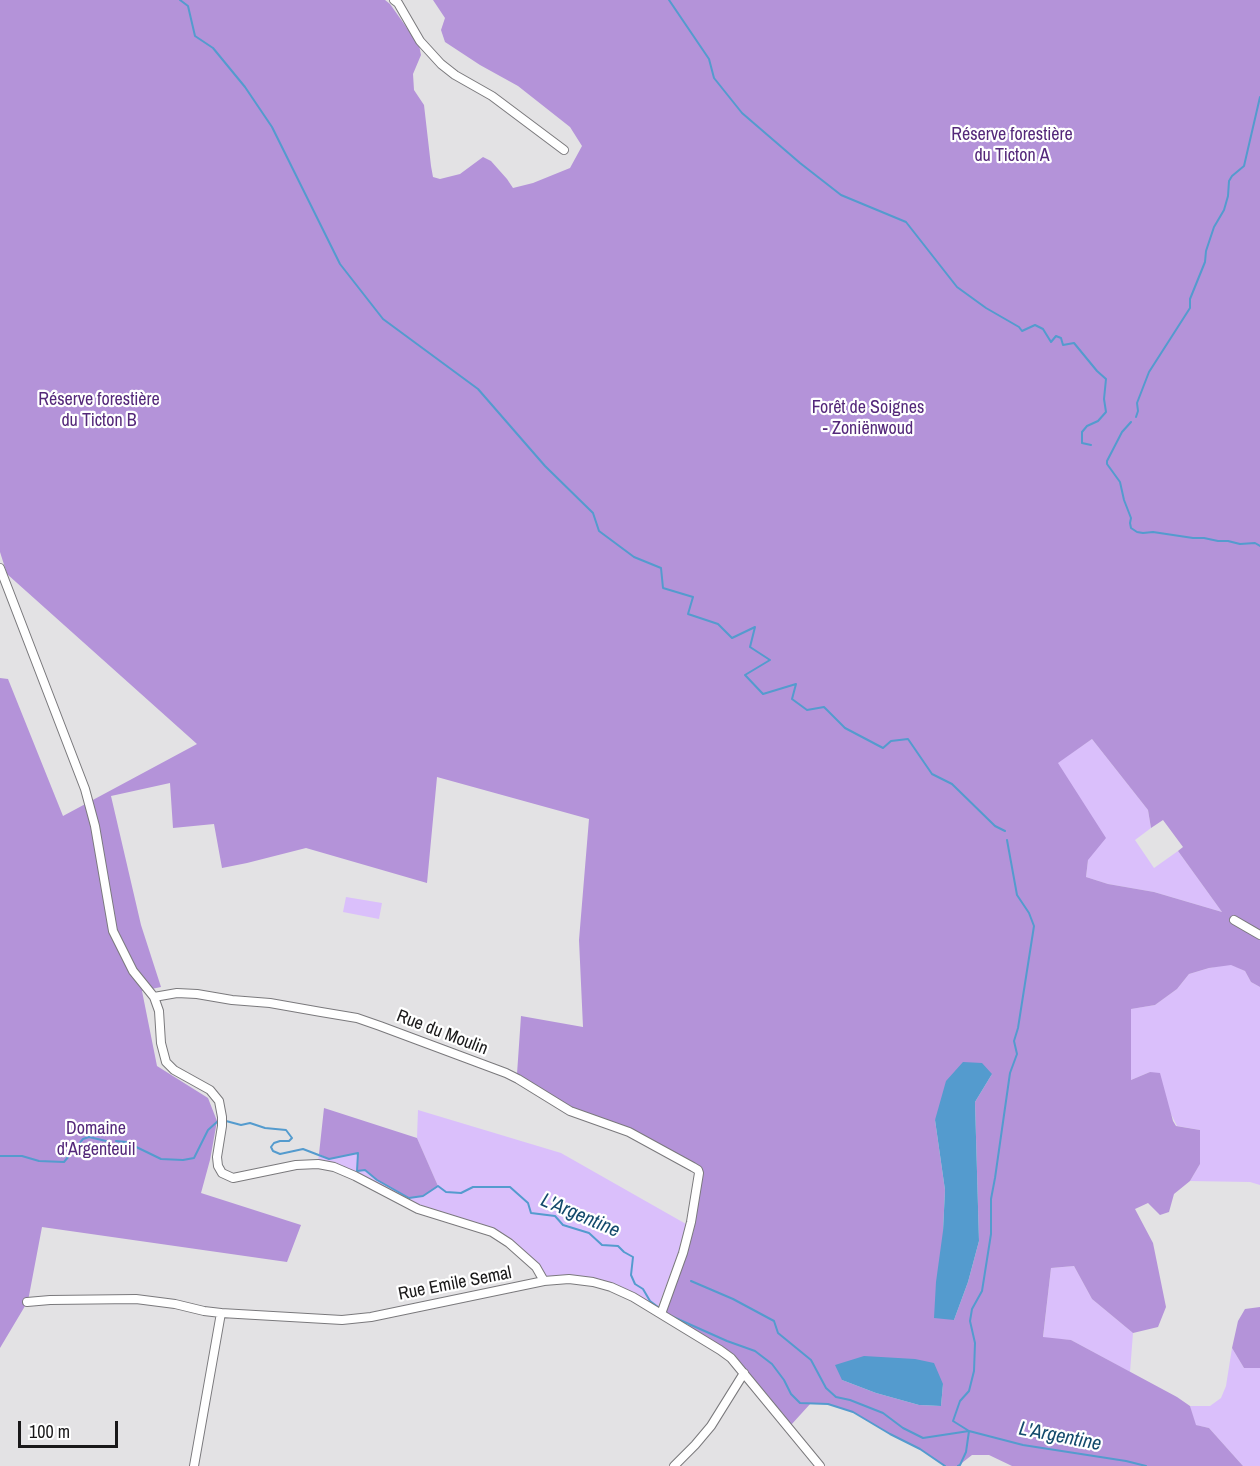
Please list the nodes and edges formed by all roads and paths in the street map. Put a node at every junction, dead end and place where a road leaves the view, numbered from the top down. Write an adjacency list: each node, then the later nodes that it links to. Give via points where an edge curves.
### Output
1 (394, 0): 2 (street, via 420,41 441,64)
2 (564, 150)
3 (0, 568): 6 (street, via 85,789 113,931 133,971)
4 (1234, 920): 5 (street)
5 (1260, 935)
6 (154, 998): 7 (street, via 166,1062 210,1090 219,1101 222,1126 217,1157 222,1173 233,1178 296,1166 334,1167 418,1209 492,1232 536,1267); 10 (street, Rue du Moulin, via 197,994 357,1018 518,1079 570,1111 629,1132 698,1170 683,1253)
7 (544, 1281): 9 (street, Rue Emile Semal, via 349,1320); 10 (street, Rue Emile Semal, via 593,1282 611,1287)
8 (27, 1302): 9 (street, Rue Emile Semal, via 136,1299)
9 (221, 1313): 12 (street)
10 (661, 1314): 11 (street, Rue Emile Semal, via 720,1350)
11 (744, 1373): 13 (street, via 711,1426); 14 (street, Rue Emile Semal)
12 (194, 1466)
13 (674, 1466)
14 (820, 1466)

